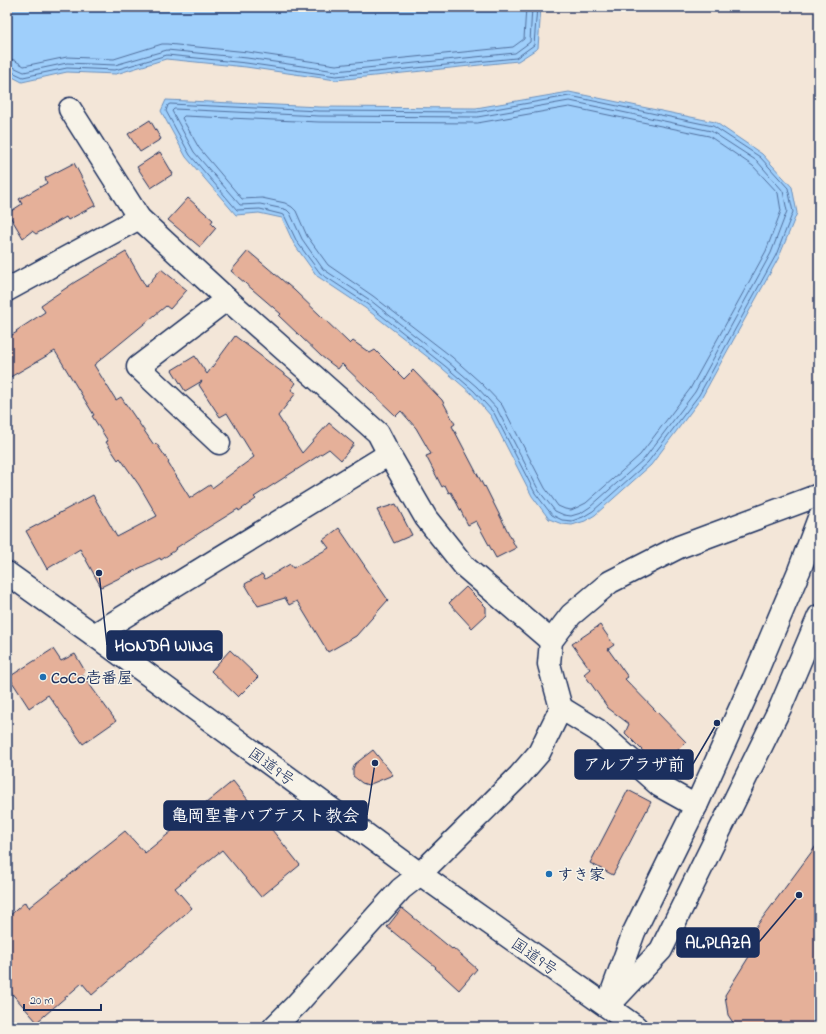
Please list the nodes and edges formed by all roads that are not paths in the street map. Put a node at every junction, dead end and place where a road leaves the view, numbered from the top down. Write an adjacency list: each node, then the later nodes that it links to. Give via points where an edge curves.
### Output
1 (70, 109): 2 (main road)
2 (139, 218): 3 (main road); 4 (main road)
3 (7, 290)
4 (227, 299): 5 (main road, via 138,367); 6 (main road, via 378,433)
5 (219, 442)
6 (388, 454): 11 (main road); 12 (main road, via 426,518 465,567)
7 (819, 495): 12 (main road, via 679,547 610,582 571,615)
8 (819, 518): 14 (main road, via 753,680)
9 (7, 573): 11 (main road, 国道9号)
10 (819, 616): 16 (main road, via 781,706 661,950)
11 (94, 635): 15 (main road, 国道9号)
12 (551, 641): 13 (main road, via 549,664)
13 (561, 708): 14 (main road, via 597,730 660,786); 15 (main road, via 539,753)
14 (696, 806): 16 (main road, via 634,932)
15 (420, 874): 16 (main road, 国道9号); 17 (main road, via 401,889)
16 (607, 1006): 18 (main road, 国道9号)
17 (274, 1027)
18 (636, 1027)

